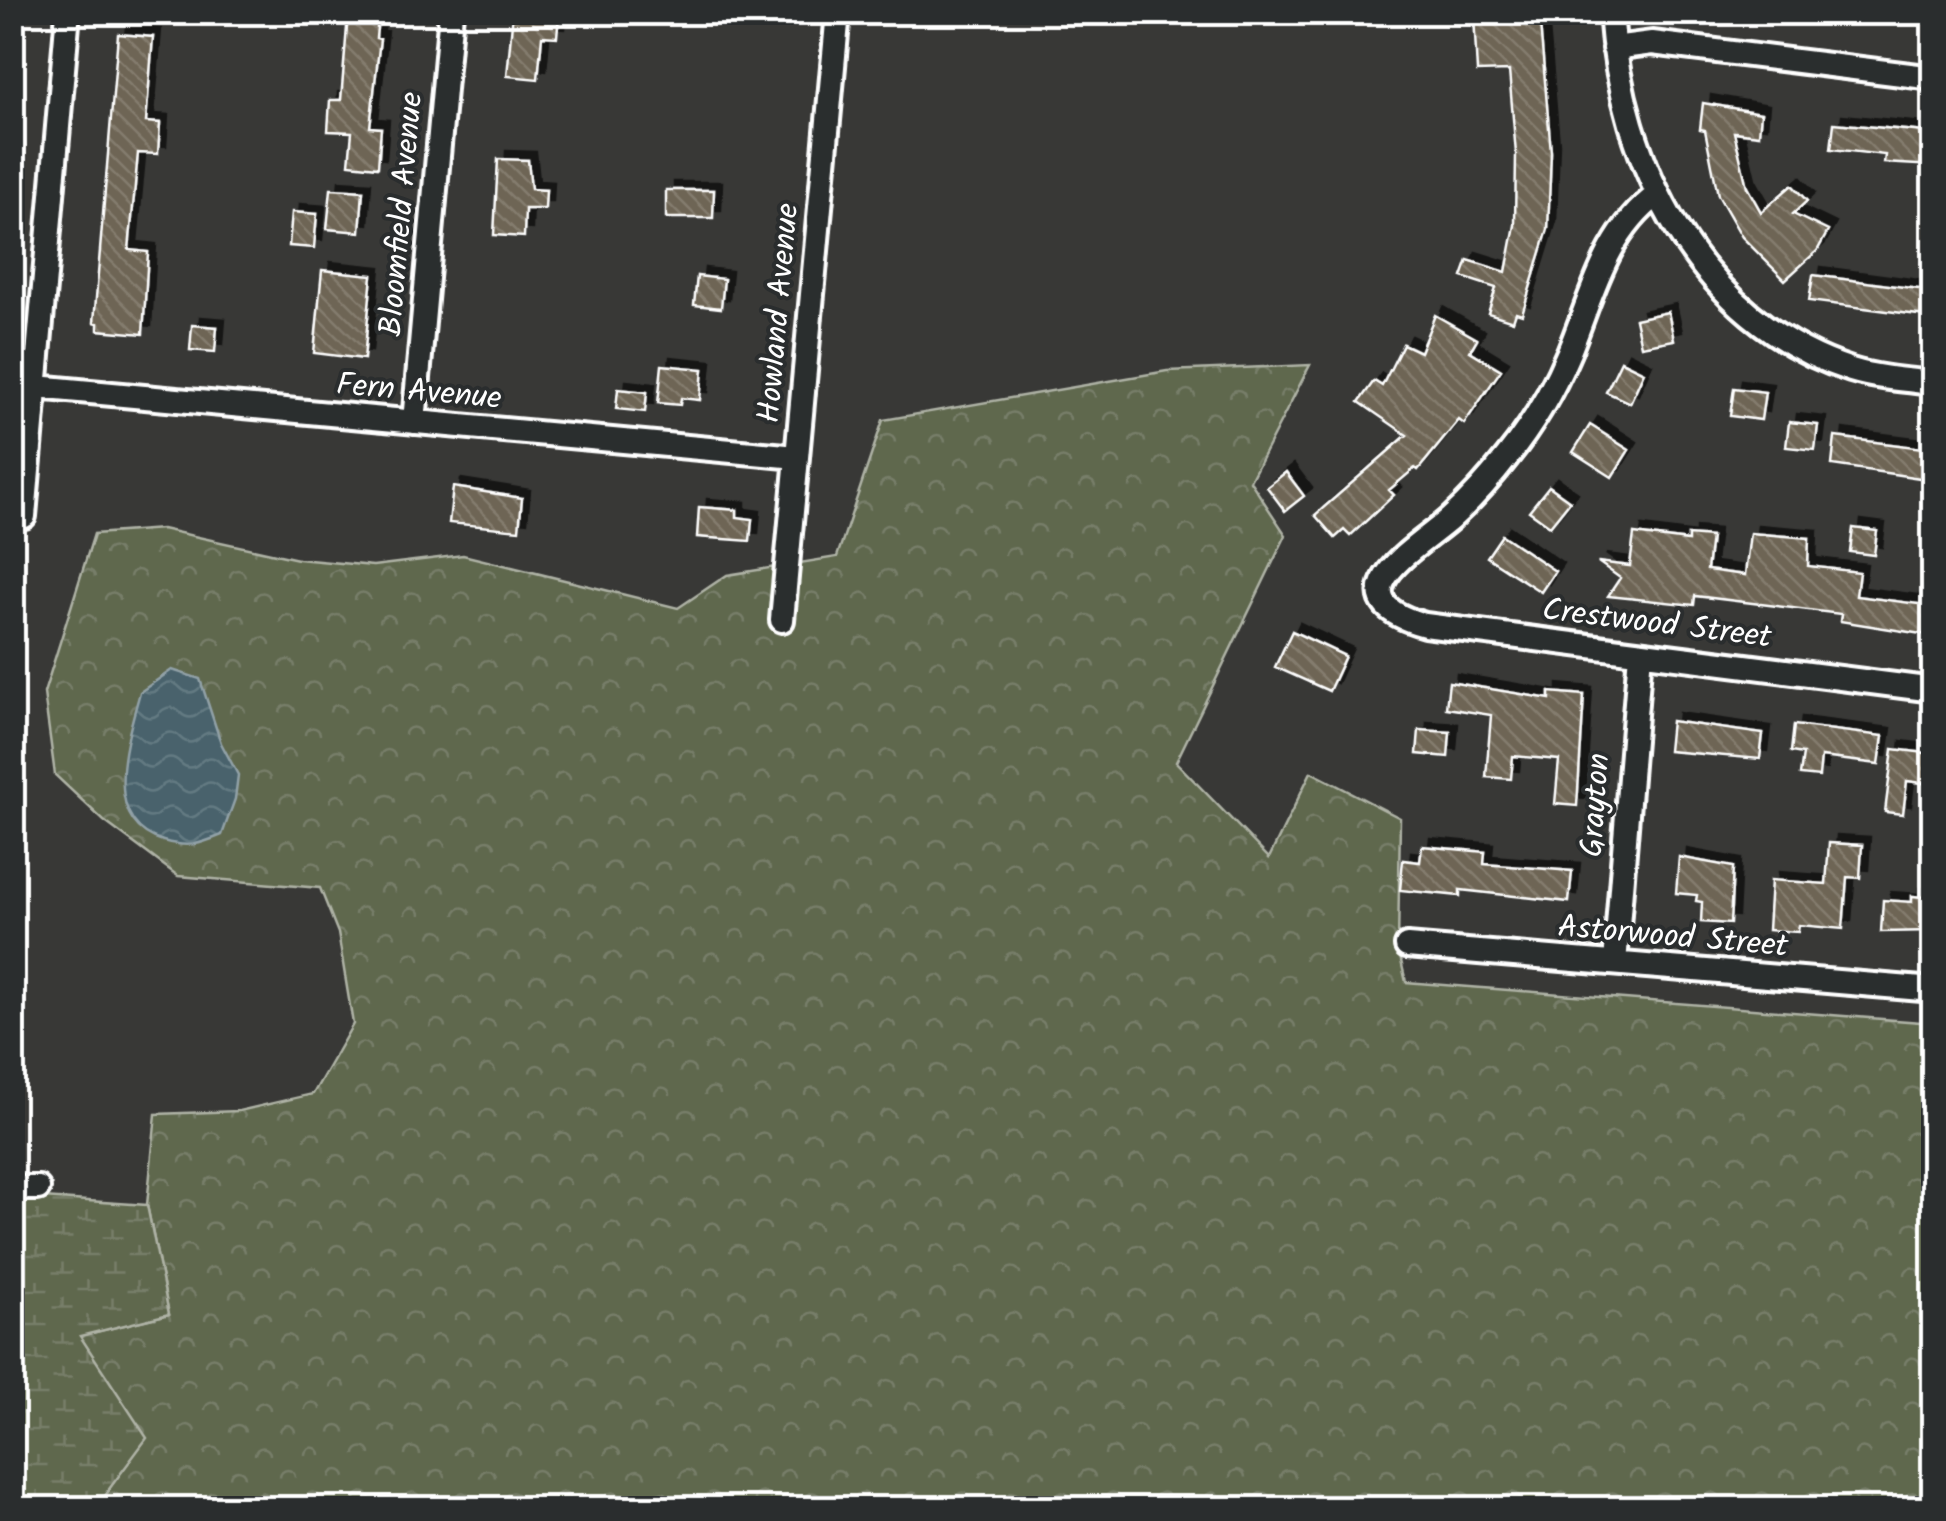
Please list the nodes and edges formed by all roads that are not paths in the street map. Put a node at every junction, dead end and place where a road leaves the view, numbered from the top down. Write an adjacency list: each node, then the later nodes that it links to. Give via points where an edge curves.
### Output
1 (68, 12): 9 (street)
2 (452, 12): 10 (street, Bloomfield Avenue)
3 (838, 12): 11 (street, Howland Avenue)
4 (1611, 12): 5 (street)
5 (1614, 48): 6 (street, via 1652,42); 7 (street, via 1631,129)
6 (1934, 78)
7 (1656, 194): 8 (street, via 1716,282 1782,337 1850,370); 14 (street, Crestwood Street, via 1616,236 1560,372 1524,435 1460,510 1384,578 1394,611 1424,625)
8 (1934, 383)
9 (36, 387): 10 (street, Fern Avenue); 12 (street)
10 (414, 422): 11 (street, Fern Avenue)
11 (797, 457): 13 (street, Howland Avenue)
12 (24, 516)
13 (782, 620)
14 (1640, 653): 15 (street, Crestwood Street); 17 (street, Grayton)
15 (1934, 690)
16 (1406, 946): 17 (street, Astorwood Street)
17 (1615, 963): 18 (street, Astorwood Street)
18 (1934, 990)
19 (12, 1188): 20 (street)
20 (38, 1188)

